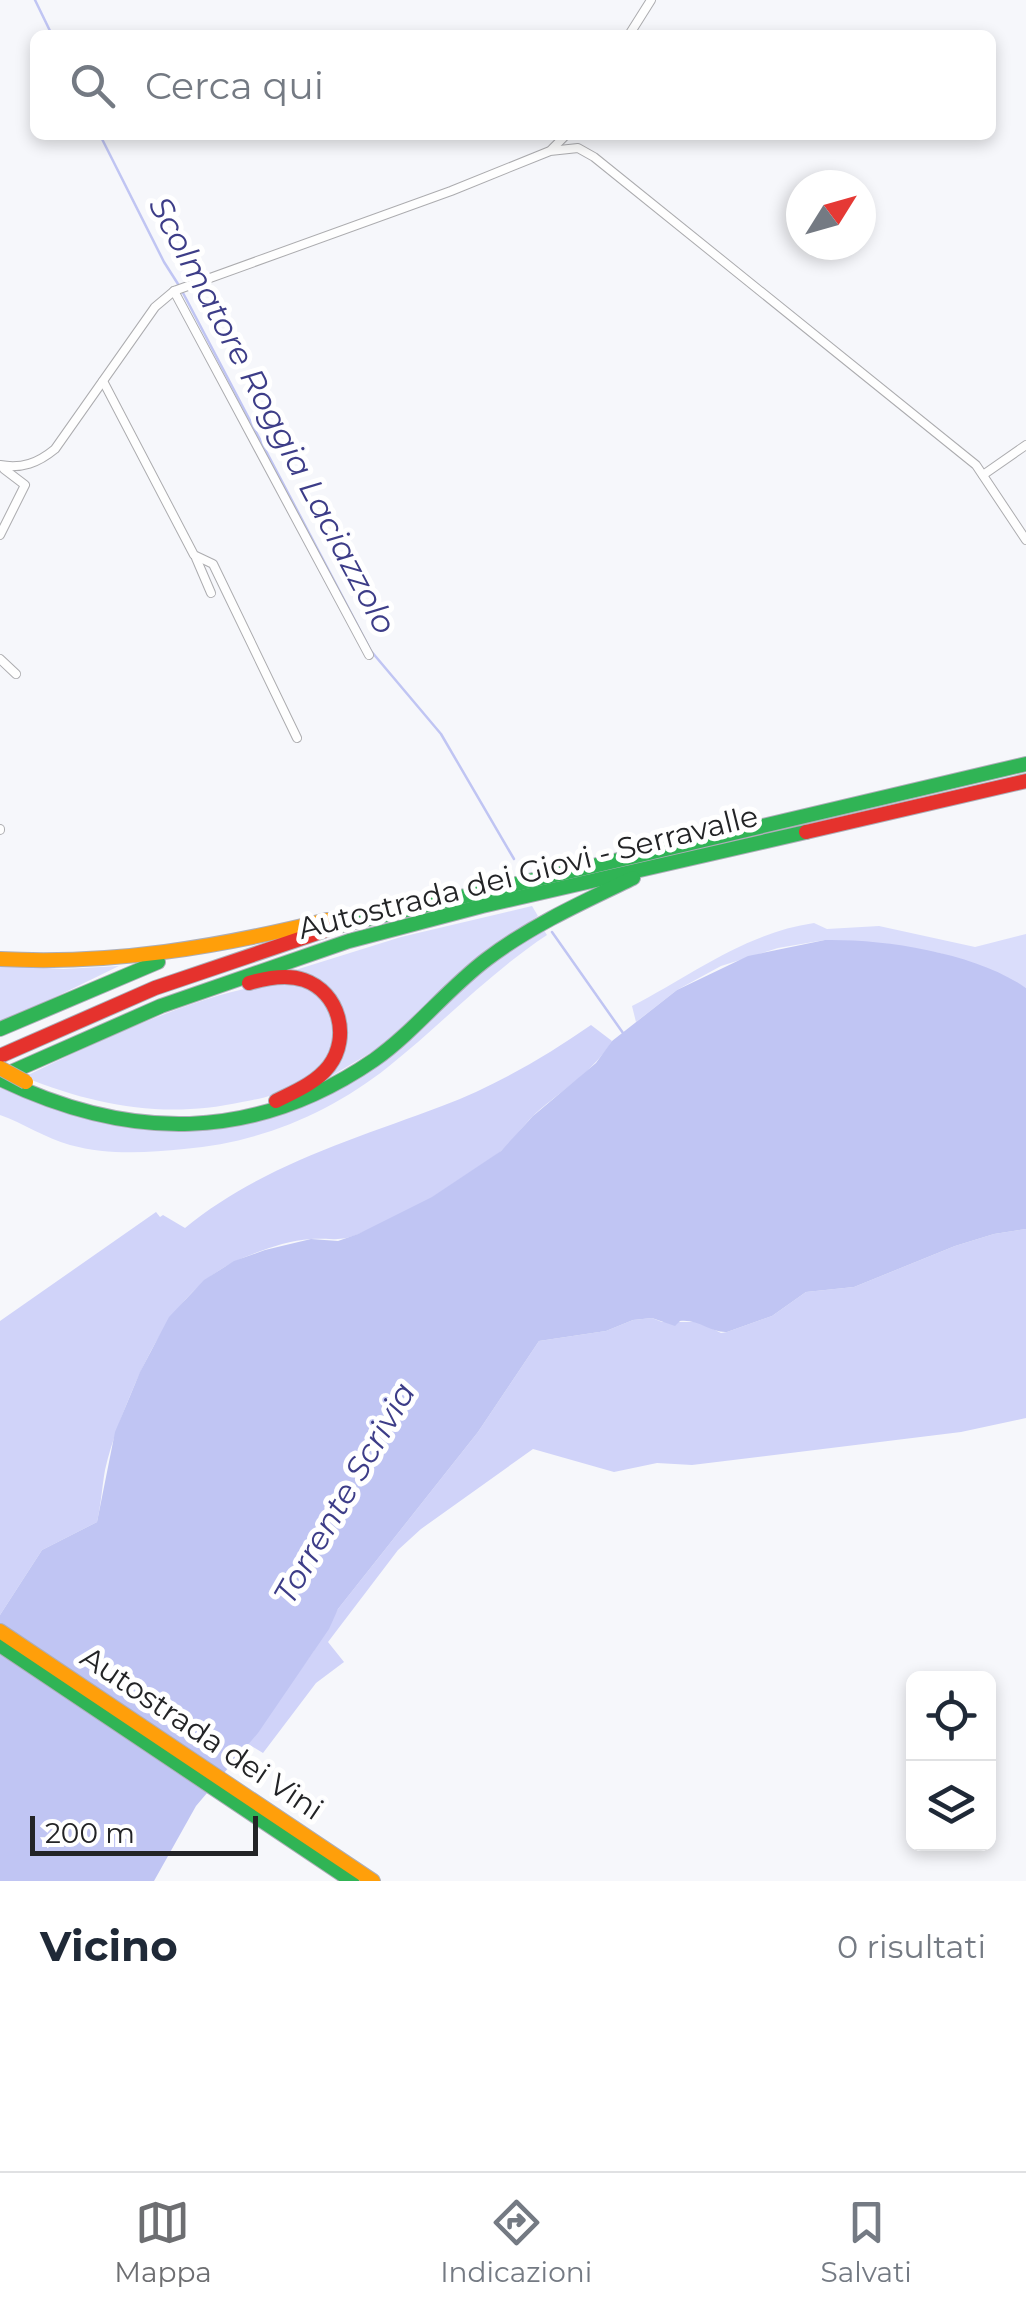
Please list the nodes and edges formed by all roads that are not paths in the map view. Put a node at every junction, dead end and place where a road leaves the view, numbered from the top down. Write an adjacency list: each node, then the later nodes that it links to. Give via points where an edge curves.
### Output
1 (650, 0): 2 (street)
2 (632, 30)
3 (561, 140): 4 (street)
4 (550, 151): 5 (street); 9 (street, via 578,148 594,157)
5 (179, 289): 6 (street, via 155,307); 14 (street)
6 (103, 381): 8 (street, via 46,456 21,467); 12 (street)
7 (1026, 444): 9 (street)
8 (0, 466): 10 (street, via 25,485)
9 (983, 476): 11 (street)
10 (0, 534)
11 (1026, 540)
12 (196, 558): 13 (street); 17 (street, via 213,564)
13 (211, 592)
14 (369, 656)
15 (0, 660): 16 (street)
16 (16, 674)
17 (297, 738)
18 (1026, 764): 21 (highway, Autostrada dei Giovi - Serravalle)
19 (1026, 781): 20 (highway, Autostrada dei Giovi - Serravalle)
20 (656, 867): 24 (highway, Autostrada dei Giovi - Serravalle, via 368,936); 29 (highway, via 520,936 350,1076 263,1114 195,1125 141,1124 78,1112)
21 (430, 901): 22 (highway); 26 (highway, Autostrada dei Giovi - Serravalle, via 216,966)
22 (192, 951): 23 (highway, via 120,960); 25 (highway)
23 (0, 959)
24 (161, 1006): 28 (highway, Autostrada dei Giovi - Serravalle); 29 (highway, via 260,980 306,981 334,1005 338,1046 316,1079 278,1100 197,1116 108,1111)
25 (0, 1030)
26 (0, 1056)
27 (0, 1068): 29 (highway, bridge)
28 (0, 1078): 29 (highway)
29 (23, 1086)
30 (0, 1631): 32 (highway, Autostrada dei Vini)
31 (0, 1645): 32 (highway, Autostrada dei Vini)
32 (258, 1811): 33 (highway, Autostrada dei Vini); 34 (highway, Autostrada dei Vini)
33 (352, 1881)
34 (373, 1881)

